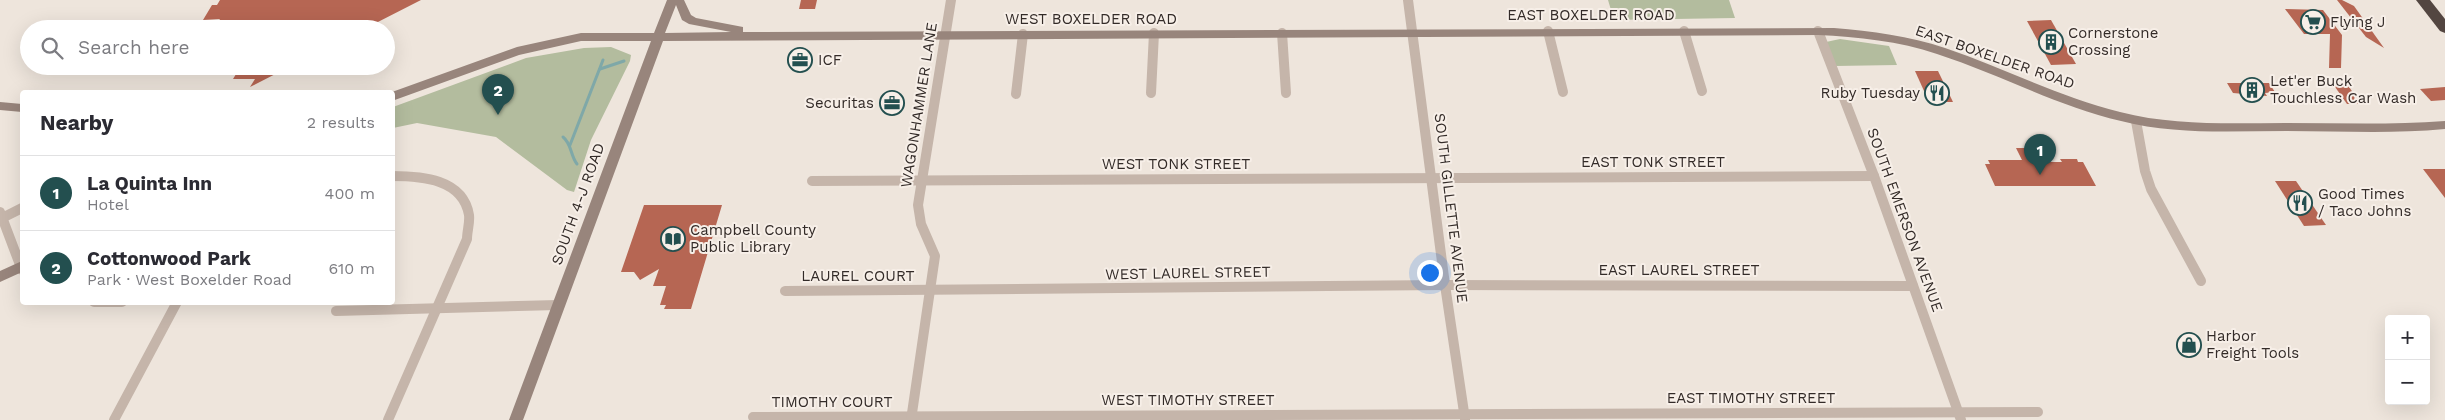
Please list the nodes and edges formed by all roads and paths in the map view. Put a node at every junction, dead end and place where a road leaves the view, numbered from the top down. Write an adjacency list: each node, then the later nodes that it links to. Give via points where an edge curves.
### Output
1 (672, 0): 16 (main road, SOUTH 4-J ROAD)
2 (679, 0): 15 (main road, via 686,17 693,21)
3 (951, 0): 13 (street, WAGONHAMMER LANE)
4 (1408, 0): 10 (street, SOUTH GILLETTE AVENUE)
5 (2423, 0): 6 (highway)
6 (2445, 28)
7 (1548, 31): 8 (main road, EAST BOXELDER ROAD); 10 (main road, EAST BOXELDER ROAD); 18 (street)
8 (1684, 31): 9 (main road, EAST BOXELDER ROAD); 17 (street)
9 (1818, 31): 25 (main road, EAST BOXELDER ROAD, via 1881,36 1940,51); 28 (street, SOUTH EMERSON AVENUE)
10 (1412, 32): 12 (main road, WEST BOXELDER ROAD); 29 (street, SOUTH GILLETTE AVENUE)
11 (1154, 33): 12 (main road, WEST BOXELDER ROAD); 14 (main road, WEST BOXELDER ROAD); 21 (street)
12 (1282, 33): 19 (street)
13 (946, 34): 14 (main road, WEST BOXELDER ROAD); 15 (main road, WEST BOXELDER ROAD); 30 (street, WAGONHAMMER LANE)
14 (1023, 34): 20 (street)
15 (771, 35): 16 (main road)
16 (658, 37): 22 (main road, via 581,37 550,42); 43 (main road, SOUTH 4-J ROAD)
17 (1702, 91)
18 (1563, 92)
19 (1286, 93)
20 (1016, 94)
21 (1151, 94)
22 (395, 96)
23 (0, 106): 24 (main road)
24 (20, 108)
25 (2136, 121): 26 (main road, EAST BOXELDER ROAD, via 2223,127 2396,129); 37 (street, via 2151,189)
26 (2445, 125)
27 (395, 176): 44 (street, via 420,175 444,182 461,195 469,216 467,238)
28 (1874, 176): 29 (street, EAST TONK STREET); 39 (street, SOUTH EMERSON AVENUE)
29 (1432, 178): 30 (street, WEST TONK STREET); 38 (street, SOUTH GILLETTE AVENUE)
30 (920, 180): 31 (street, WEST TONK STREET); 40 (street, WAGONHAMMER LANE, via 918,205 921,224 935,256)
31 (812, 181)
32 (20, 209): 33 (street)
33 (1, 216): 34 (street)
34 (20, 262)
35 (20, 268): 36 (main road)
36 (0, 277)
37 (2202, 281)
38 (1445, 285): 39 (street, EAST LAUREL STREET); 40 (street, WEST LAUREL STREET); 49 (street, SOUTH GILLETTE AVENUE)
39 (1912, 286): 47 (street, SOUTH EMERSON AVENUE)
40 (932, 290): 41 (street, LAUREL COURT); 50 (street, WAGONHAMMER LANE)
41 (785, 291)
42 (176, 305): 51 (street)
43 (558, 305): 44 (street); 53 (main road, SOUTH 4-J ROAD)
44 (438, 308): 45 (street); 52 (street)
45 (336, 311)
46 (2038, 412): 47 (street, EAST TIMOTHY STREET)
47 (1959, 416): 49 (street, EAST TIMOTHY STREET)
48 (753, 417): 50 (street, TIMOTHY COURT)
49 (1465, 417): 50 (street, WEST TIMOTHY STREET)
50 (911, 418)
51 (114, 420)
52 (388, 420)
53 (516, 420)

